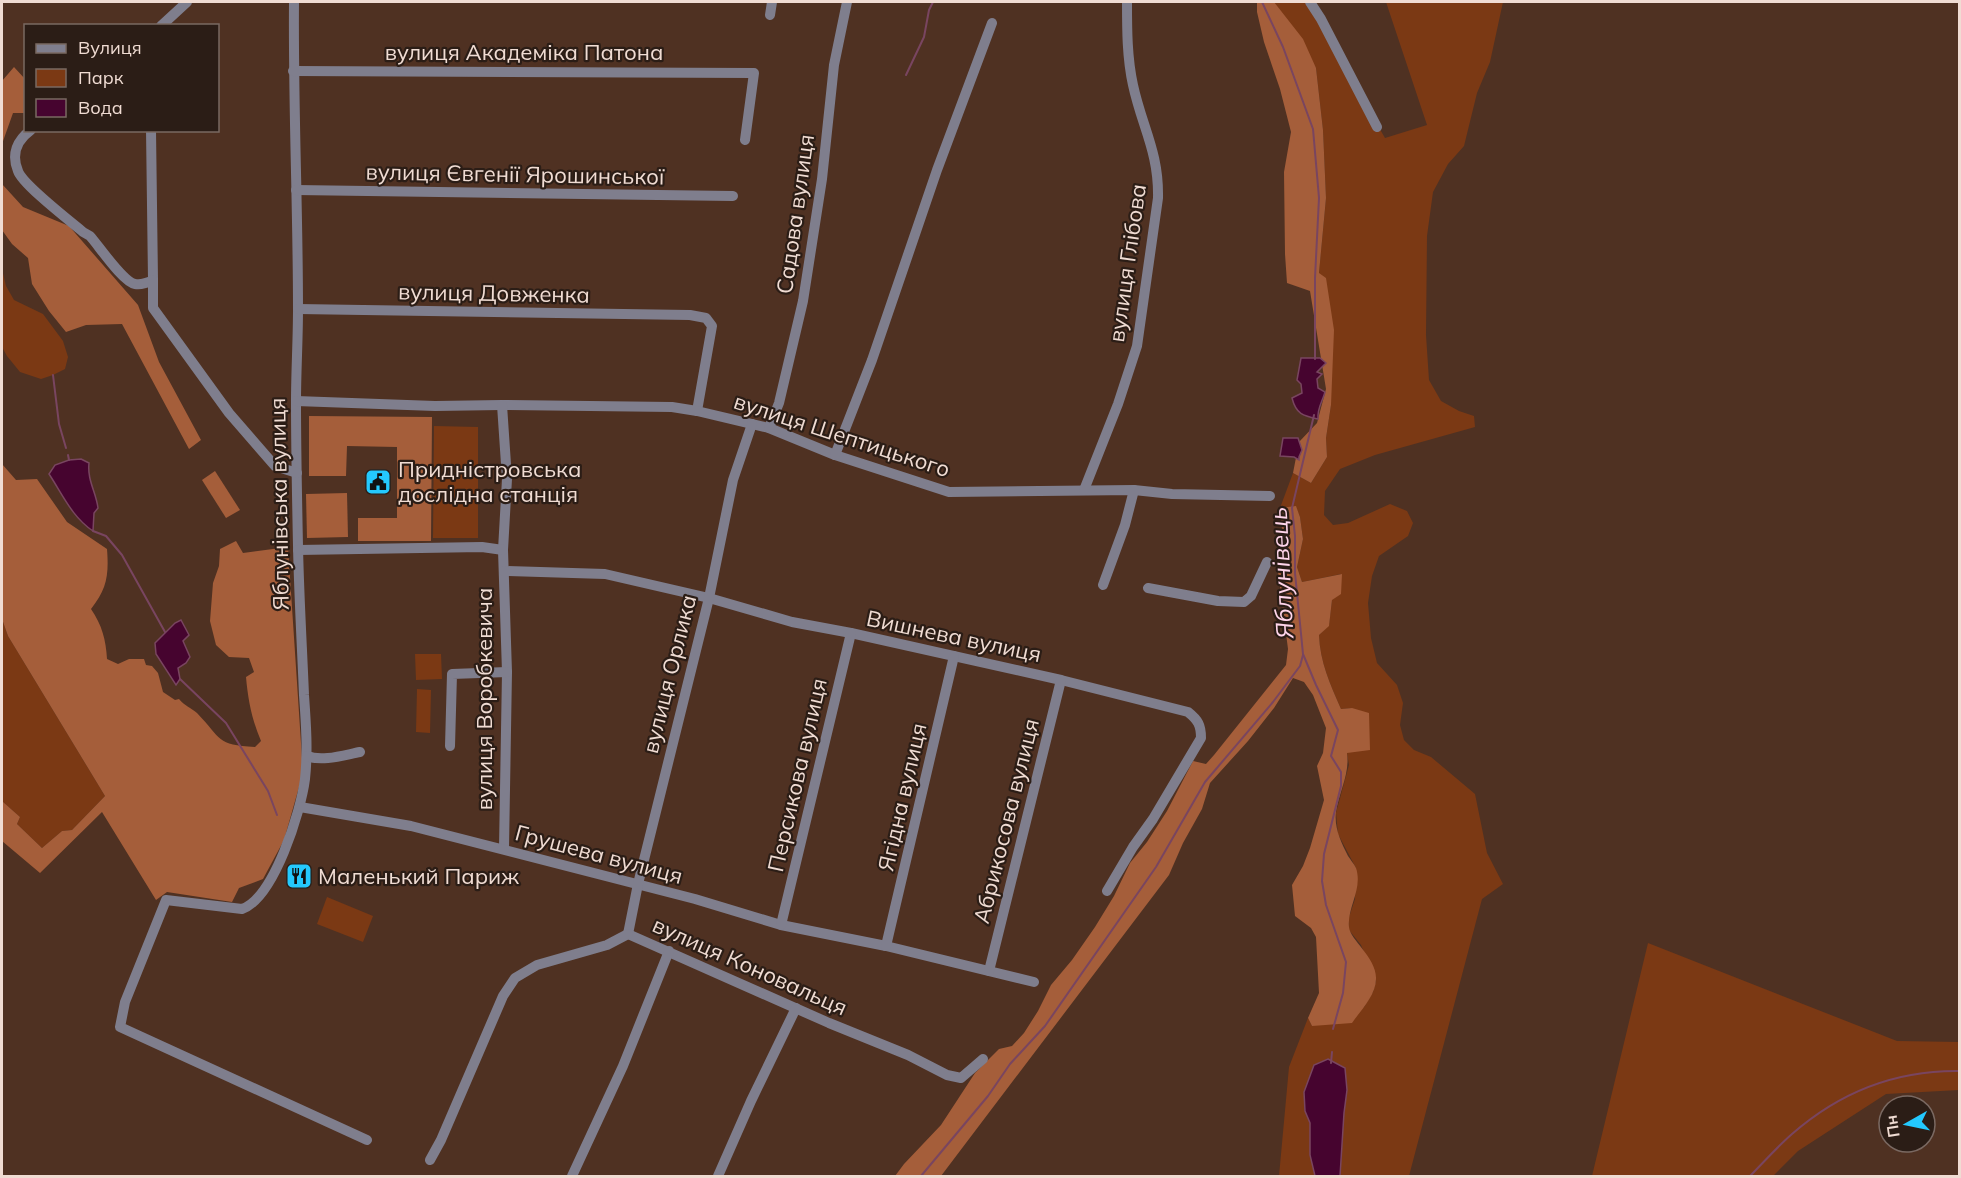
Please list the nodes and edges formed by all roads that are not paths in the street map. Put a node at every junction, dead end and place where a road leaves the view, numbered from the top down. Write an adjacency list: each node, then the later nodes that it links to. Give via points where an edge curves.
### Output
1 (188, 2): 9 (street)
2 (294, 2): 10 (street, Яблунівська вулиця)
3 (772, 2): 7 (street)
4 (847, 2): 23 (street, Садова вулиця, via 834,65 803,301 779,403)
5 (1127, 2): 26 (street, вулиця Глібова, via 1133,85 1153,149 1158,198 1137,346)
6 (1310, 2): 11 (street)
7 (770, 15)
8 (992, 23): 24 (street)
9 (162, 24)
10 (293, 71): 14 (street, вулиця Академіка Патона, via 754,73); 15 (street, Яблунівська вулиця)
11 (1377, 127)
12 (28, 132): 17 (street, via 17,145 18,173 90,236 132,284)
13 (151, 132): 17 (street)
14 (745, 140)
15 (296, 190): 16 (street, вулиця Євгенії Ярошинської); 18 (street, Яблунівська вулиця)
16 (733, 196)
17 (153, 280): 25 (street, via 153,308 229,413 275,466)
18 (298, 309): 19 (street, Яблунівська вулиця); 21 (street, вулиця Довженка, via 706,318 712,326)
19 (296, 400): 20 (street, вулиця Шептицького); 25 (street, Яблунівська вулиця)
20 (502, 405): 21 (street, вулиця Шептицького, via 672,407); 30 (street, вулиця Воробкевича, via 507,479)
21 (697, 411): 22 (street, вулиця Шептицького)
22 (752, 424): 23 (street, вулиця Шептицького); 35 (street, вулиця Орлика, via 733,480)
23 (769, 428): 24 (street, вулиця Шептицького)
24 (835, 455): 26 (street, вулиця Шептицького, via 949,492)
25 (297, 473): 29 (street, Яблунівська вулиця)
26 (1084, 490): 27 (street, вулиця Шептицького)
27 (1134, 490): 28 (street, вулиця Шептицького); 33 (street)
28 (1270, 496)
29 (298, 550): 30 (street); 42 (street, Яблунівська вулиця)
30 (503, 550): 32 (street, вулиця Воробкевича)
31 (1268, 562): 34 (street, via 1244,602)
32 (504, 571): 35 (street, Вишнева вулиця, via 605,574); 38 (street, вулиця Воробкевича)
33 (1103, 585)
34 (1148, 588)
35 (708, 598): 36 (street, Вишнева вулиця, via 781,620); 45 (street, вулиця Орлика)
36 (851, 633): 37 (street, Вишнева вулиця); 47 (street, Персикова вулиця)
37 (954, 656): 39 (street, Вишнева вулиця); 49 (street, Ягідна вулиця)
38 (507, 672): 40 (street, via 452,674); 44 (street, вулиця Воробкевича)
39 (1061, 680): 46 (street, Вишнева вулиця, via 1188,712 1201,728 1201,738); 51 (street, Абрикосова вулиця)
40 (450, 746)
41 (360, 752): 42 (street)
42 (307, 756): 43 (street, Яблунівська вулиця)
43 (300, 807): 44 (street, Грушева вулиця, via 411,826); 55 (street, Яблунівська вулиця, via 266,890 250,906 242,909 166,900 125,1002 120,1027)
44 (504, 849): 45 (street, Грушева вулиця)
45 (638, 884): 47 (street, Грушева вулиця); 48 (street, вулиця Орлика)
46 (1107, 891)
47 (781, 925): 49 (street, Грушева вулиця)
48 (628, 934): 50 (street, вулиця Коновальця); 56 (street, вулиця Коновальця, via 607,945 537,965 515,978 503,996)
49 (886, 946): 51 (street, Грушева вулиця)
50 (669, 951): 53 (street, вулиця Коновальця); 57 (street, via 623,1066)
51 (989, 971): 52 (street, Грушева вулиця)
52 (1034, 982)
53 (796, 1008): 54 (street, вулиця Коновальця, via 947,1075 961,1078); 58 (street)
54 (983, 1059)
55 (367, 1140)
56 (430, 1160)
57 (572, 1176)
58 (718, 1176)

